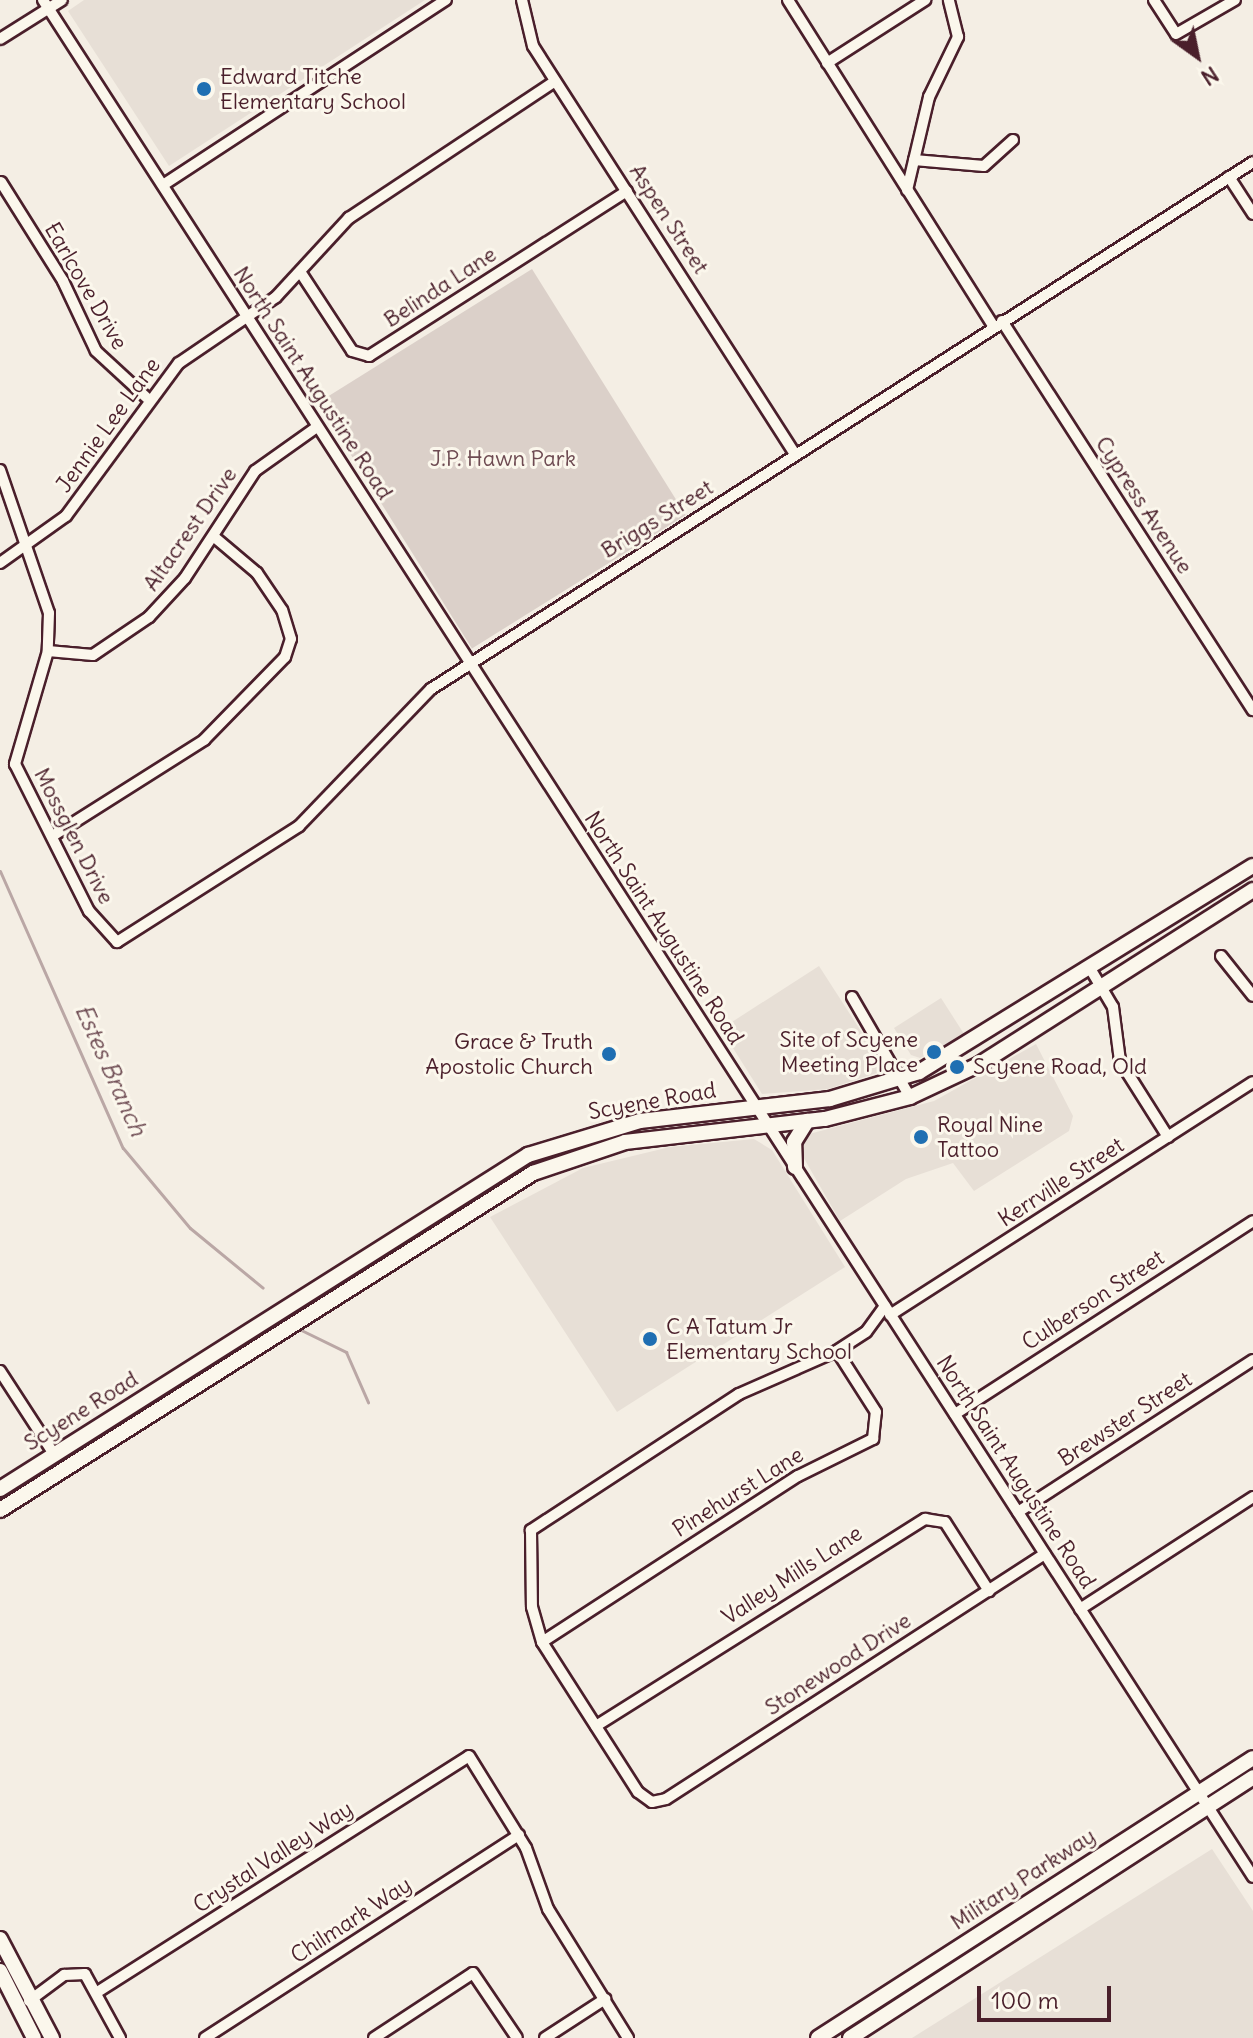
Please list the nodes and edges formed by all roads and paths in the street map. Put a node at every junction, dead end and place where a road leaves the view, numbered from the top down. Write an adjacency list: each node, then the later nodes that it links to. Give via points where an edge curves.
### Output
1 (62, 0): 9 (street)
2 (446, 0): 18 (street)
3 (522, 0): 12 (street, Aspen Street, via 526,30)
4 (788, 0): 11 (street, Cypress Avenue)
5 (925, 0): 11 (street)
6 (949, 0): 14 (street, via 958,37 929,97)
7 (1154, 0): 8 (street, via 1176,34)
8 (1235, 0)
9 (46, 4): 10 (street); 18 (street, North Saint Augustine Road)
10 (0, 39)
11 (827, 63): 19 (street, Cypress Avenue)
12 (555, 81): 20 (street, Aspen Street); 22 (street, Jennie Lee Lane, via 349,218)
13 (1013, 140): 14 (street, via 984,166)
14 (914, 160): 19 (street)
15 (1253, 162): 16 (street, Briggs Street)
16 (1229, 177): 21 (street); 24 (street, Briggs Street)
17 (1, 182): 25 (street, Earlcove Drive, via 96,351)
18 (163, 185): 23 (street, North Saint Augustine Road)
19 (907, 190): 24 (street, Cypress Avenue)
20 (627, 191): 22 (street, Belinda Lane, via 369,356 352,351); 27 (street, Aspen Street)
21 (1253, 214)
22 (301, 273): 23 (street, Jennie Lee Lane)
23 (246, 316): 25 (street, Jennie Lee Lane, via 179,363); 26 (street, North Saint Augustine Road)
24 (998, 324): 27 (street, Briggs Street); 34 (street, Cypress Avenue)
25 (147, 398): 30 (street, Jennie Lee Lane, via 66,516)
26 (317, 427): 29 (street, Altacrest Drive, via 255,471); 33 (street, North Saint Augustine Road)
27 (796, 455): 33 (street, Briggs Street)
28 (0, 470): 30 (street, Mossglen Drive)
29 (213, 536): 32 (street, Altacrest Drive, via 175,591 117,643 93,655); 35 (street, via 249,563 282,610 291,639 285,657 204,740)
30 (28, 545): 31 (street, Jennie Lee Lane); 32 (street, Mossglen Drive, via 49,613)
31 (0, 563)
32 (48, 651): 35 (street, Mossglen Drive, via 15,755 27,794)
33 (471, 663): 38 (street, Briggs Street, via 418,699 299,826 124,939); 47 (street, North Saint Augustine Road)
34 (1253, 710)
35 (54, 835): 38 (street, Mossglen Drive)
36 (1253, 866): 40 (main road, Scyene Road)
37 (1253, 890): 41 (main road, Scyene Road)
38 (111, 940)
39 (1221, 956): 42 (street)
40 (1091, 970): 41 (street); 44 (main road, Scyene Road, via 955,1055)
41 (1102, 987): 46 (main road, Scyene Road, via 980,1064); 50 (street, via 1113,1007 1120,1061)
42 (1253, 996)
43 (852, 997): 44 (street)
44 (903, 1077): 46 (street); 47 (main road, Scyene Road, via 830,1099)
45 (1253, 1082): 50 (street, Kerrville Street)
46 (910, 1097): 48 (main road, Scyene Road)
47 (757, 1108): 49 (street, North Saint Augustine Road); 58 (main road, Scyene Road, via 640,1121 528,1155)
48 (807, 1121): 49 (main road, Scyene Road); 51 (main road, via 794,1142)
49 (768, 1126): 51 (street, North Saint Augustine Road); 59 (main road, Scyene Road, via 645,1137 533,1173)
50 (1168, 1137): 53 (street, Kerrville Street)
51 (795, 1167): 53 (street, North Saint Augustine Road)
52 (1253, 1221): 57 (street, Culberson Street)
53 (888, 1310): 54 (street, Kerrville Street); 57 (street, North Saint Augustine Road)
54 (837, 1351): 67 (street, Kerrville Street, via 739,1394 531,1530 532,1607); 67 (street, Pinehurst Lane, via 876,1412 873,1439 798,1476)
55 (1253, 1360): 63 (street, Brewster Street)
56 (0, 1371): 58 (street)
57 (955, 1414): 63 (street, North Saint Augustine Road)
58 (54, 1454): 59 (street); 60 (main road, Scyene Road)
59 (59, 1471): 62 (main road, Scyene Road)
60 (0, 1489)
61 (1253, 1497): 66 (street)
62 (0, 1510)
63 (1018, 1512): 64 (street, North Saint Augustine Road)
64 (1045, 1554): 65 (street, Stonewood Drive); 66 (street, North Saint Augustine Road)
65 (989, 1591): 68 (street, Valley Mills Lane, via 945,1522 925,1519); 68 (street, Stonewood Drive, via 652,1802)
66 (1080, 1609): 71 (street, North Saint Augustine Road)
67 (542, 1642): 68 (street)
68 (596, 1726)
69 (1253, 1758): 71 (main road, Military Parkway)
70 (1253, 1777): 72 (main road, Military Parkway)
71 (1199, 1793): 72 (street, North Saint Augustine Road); 74 (main road, Military Parkway)
72 (1208, 1807): 75 (main road, Military Parkway); 76 (street, North Saint Augustine Road)
73 (519, 1835): 81 (street, Crystal Valley Way, via 469,1756); 83 (street, via 548,1909); 88 (street, Chilmark Way)
74 (1095, 1858): 75 (main road); 79 (main road, Military Parkway)
75 (1104, 1874): 80 (main road, Military Parkway)
76 (1253, 1877)
77 (0, 1939): 82 (main road)
78 (0, 1971): 84 (main road)
79 (905, 1981): 80 (main road); 93 (main road, Military Parkway)
80 (933, 1985): 94 (main road, Military Parkway)
81 (99, 1991): 82 (street, via 74,1971); 87 (street)
82 (35, 1997): 84 (street); 86 (main road)
83 (605, 1999): 91 (street); 92 (street)
84 (21, 2007): 85 (main road)
85 (34, 2038)
86 (52, 2038)
87 (120, 2038)
88 (205, 2038)
89 (374, 2038): 90 (street, via 473,1973)
90 (517, 2038)
91 (545, 2038)
92 (628, 2038)
93 (818, 2038)
94 (850, 2038)

